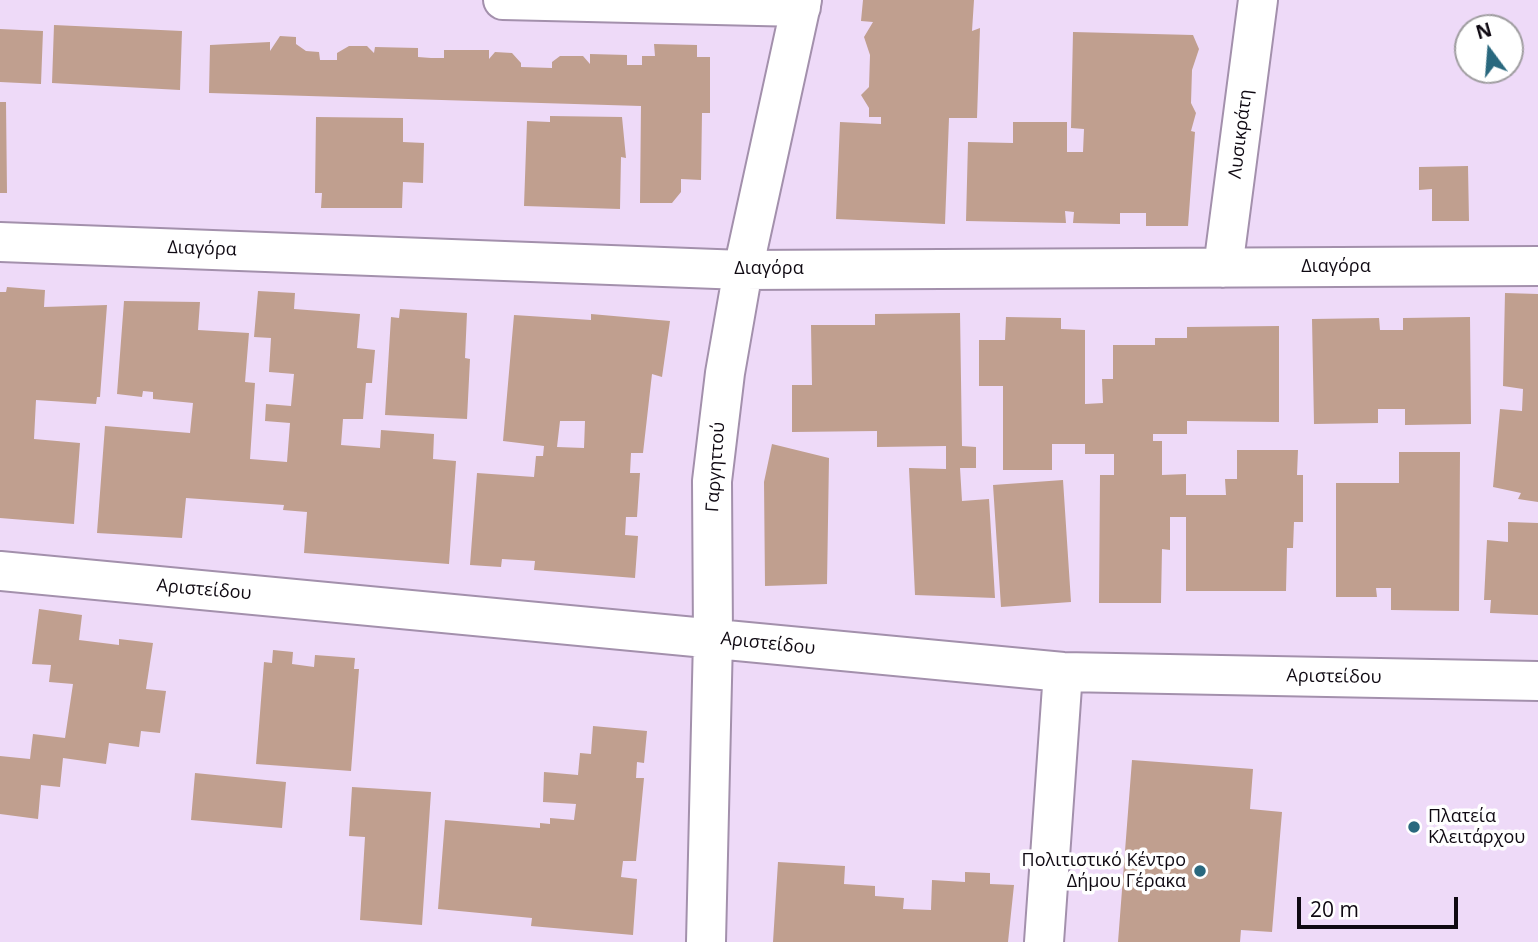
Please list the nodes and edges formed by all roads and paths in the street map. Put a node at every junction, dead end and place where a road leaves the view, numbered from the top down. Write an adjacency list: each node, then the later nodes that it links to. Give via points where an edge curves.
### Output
1 (503, 0): 3 (street)
2 (1258, 0): 6 (street, Λυσικράτη)
3 (801, 3): 7 (street, Γαργηττού)
4 (0, 242): 7 (street, Διαγόρα)
5 (1538, 266): 6 (street, Διαγόρα)
6 (1223, 268): 7 (street, Διαγόρα)
7 (743, 270): 9 (street, Γαργηττού, via 712,481)
8 (0, 571): 9 (street, Αριστείδου)
9 (713, 638): 10 (street, Αριστείδου); 12 (street, Γαργηττού)
10 (1063, 672): 11 (street, Αριστείδου); 13 (street)
11 (1538, 681)
12 (705, 942)
13 (1044, 942)

